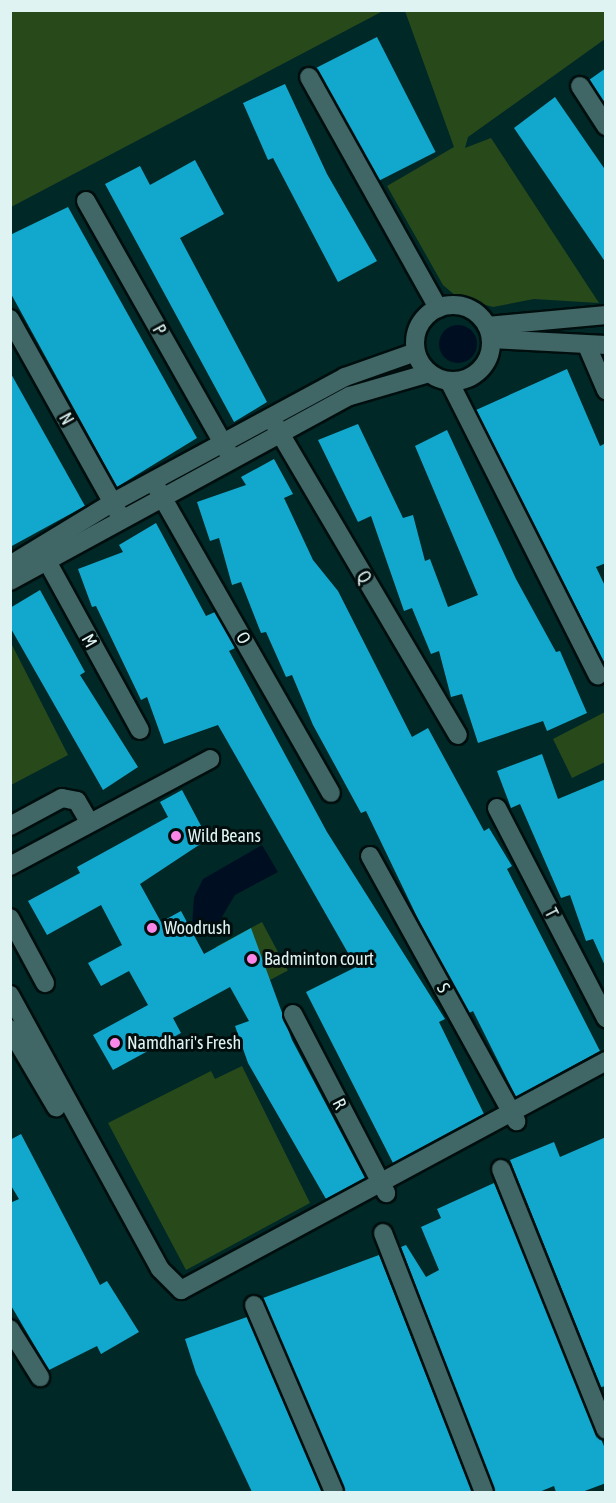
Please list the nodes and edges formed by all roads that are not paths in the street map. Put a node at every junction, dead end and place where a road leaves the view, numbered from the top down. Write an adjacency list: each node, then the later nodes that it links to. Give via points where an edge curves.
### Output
1 (309, 77): 5 (street)
2 (580, 86): 3 (street)
3 (606, 126)
4 (86, 201): 15 (street, P)
5 (438, 309): 8 (street, via 461,306); 10 (street, via 417,331)
6 (606, 315): 8 (street)
7 (10, 319): 17 (street, N)
8 (489, 332): 9 (street); 12 (street, via 480,370)
9 (597, 346): 13 (street)
10 (416, 352): 11 (street); 14 (street, via 345,376)
11 (429, 373): 12 (street); 14 (street, via 350,396)
12 (449, 381): 22 (street)
13 (606, 390)
14 (276, 426): 15 (street); 24 (street, Q)
15 (228, 452): 16 (street)
16 (159, 490): 17 (street); 18 (street); 26 (street, O)
17 (112, 503): 18 (street, N); 19 (street)
18 (123, 518): 19 (street)
19 (43, 557): 20 (street); 21 (street); 23 (street, M)
20 (10, 566)
21 (10, 581)
22 (598, 676)
23 (140, 730)
24 (458, 735)
25 (210, 759): 28 (street)
26 (331, 794)
27 (497, 807): 36 (street, T)
28 (89, 822): 29 (street, via 77,801 62,798); 31 (street)
29 (10, 826)
30 (370, 856): 40 (street, S)
31 (10, 866)
32 (10, 918): 33 (street)
33 (45, 983)
34 (11, 998): 37 (street)
35 (293, 1014): 42 (street, R)
36 (606, 1018)
37 (15, 1024): 42 (street, via 160,1269 181,1290)
38 (606, 1061): 40 (street)
39 (606, 1073): 40 (street)
40 (514, 1117): 42 (street)
41 (501, 1169): 47 (street)
42 (383, 1188)
43 (383, 1233): 49 (street)
44 (254, 1305): 48 (street)
45 (10, 1329): 46 (street)
46 (40, 1377)
47 (606, 1430)
48 (334, 1492)
49 (484, 1492)

